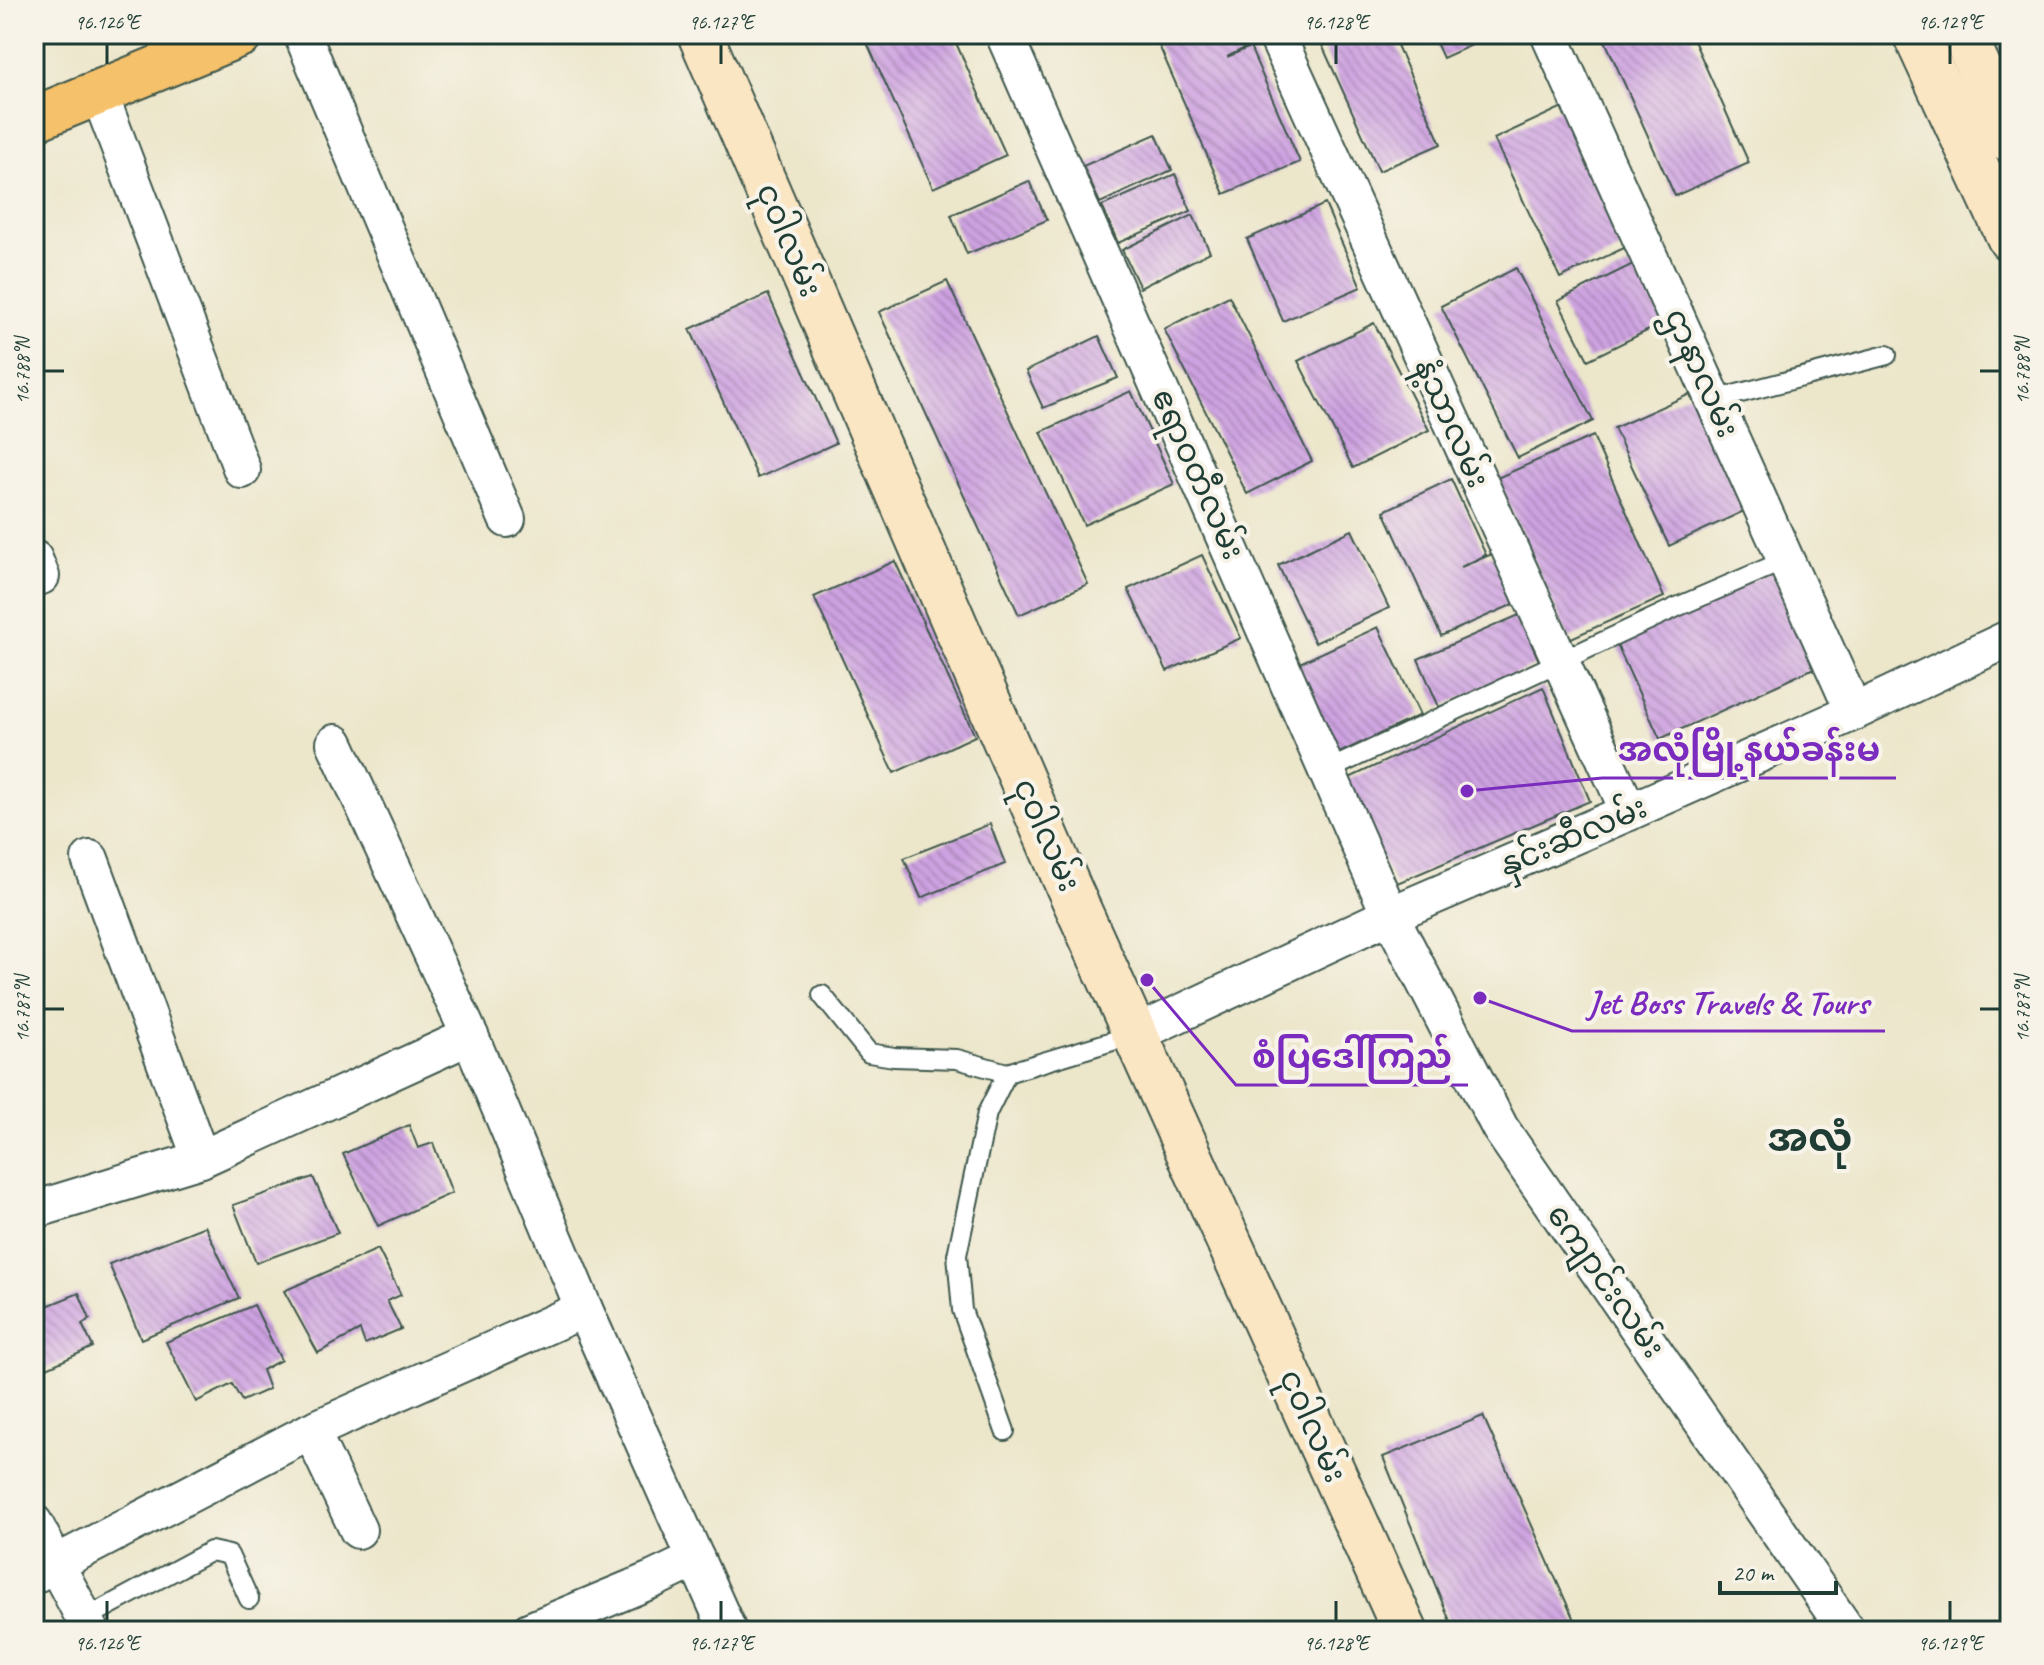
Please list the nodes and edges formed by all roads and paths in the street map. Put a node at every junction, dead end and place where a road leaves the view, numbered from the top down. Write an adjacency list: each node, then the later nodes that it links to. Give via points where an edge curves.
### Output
1 (302, 34): 16 (street)
2 (700, 34): 27 (street, ငုဝါလမ်း)
3 (1004, 34): 22 (street, ဧရာဝတီလမ်း)
4 (1276, 34): 19 (street, နံ့သာလမ်း)
5 (1549, 34): 14 (street, ဌာနာလမ်း)
6 (1915, 34): 12 (street)
7 (1964, 34): 11 (street)
8 (221, 38): 9 (main road)
9 (99, 93): 10 (main road); 15 (street)
10 (34, 119)
11 (2010, 140)
12 (2005, 216)
13 (1887, 355): 14 (lane)
14 (1714, 400): 17 (street, ဌာနာလမ်း)
15 (242, 470)
16 (507, 519)
17 (1786, 560): 19 (lane); 20 (street, ဌာနာလမ်း)
18 (2010, 638): 20 (street, နှင်းဆီလမ်း)
19 (1561, 662): 22 (lane); 23 (street, နံ့သာလမ်း)
20 (1854, 712): 23 (street, နှင်းဆီလမ်း)
21 (335, 743): 28 (street)
22 (1328, 770): 25 (street, ဧရာဝတီလမ်း)
23 (1629, 812): 25 (street, နှင်းဆီလမ်း)
24 (90, 859): 30 (street)
25 (1390, 915): 27 (street, နှင်းဆီလမ်း); 44 (street, ကျောင်းလမ်း, via 1500,1128)
26 (822, 995): 29 (lane, via 869,1053 957,1059)
27 (1136, 1034): 29 (lane); 43 (street, ငုဝါလမ်း)
28 (470, 1036): 30 (street); 32 (street)
29 (1007, 1073): 34 (lane, via 987,1113 957,1255 962,1310)
30 (201, 1159): 31 (street)
31 (34, 1210)
32 (584, 1309): 33 (street); 37 (street)
33 (311, 1431): 36 (street); 38 (street)
34 (1005, 1431)
35 (34, 1523): 38 (street)
36 (358, 1530)
37 (696, 1559): 41 (street); 42 (street)
38 (45, 1569): 40 (street)
39 (249, 1599): 40 (lane, via 229,1555 211,1551)
40 (87, 1625)
41 (529, 1631)
42 (728, 1631)
43 (1405, 1631)
44 (1847, 1631)

